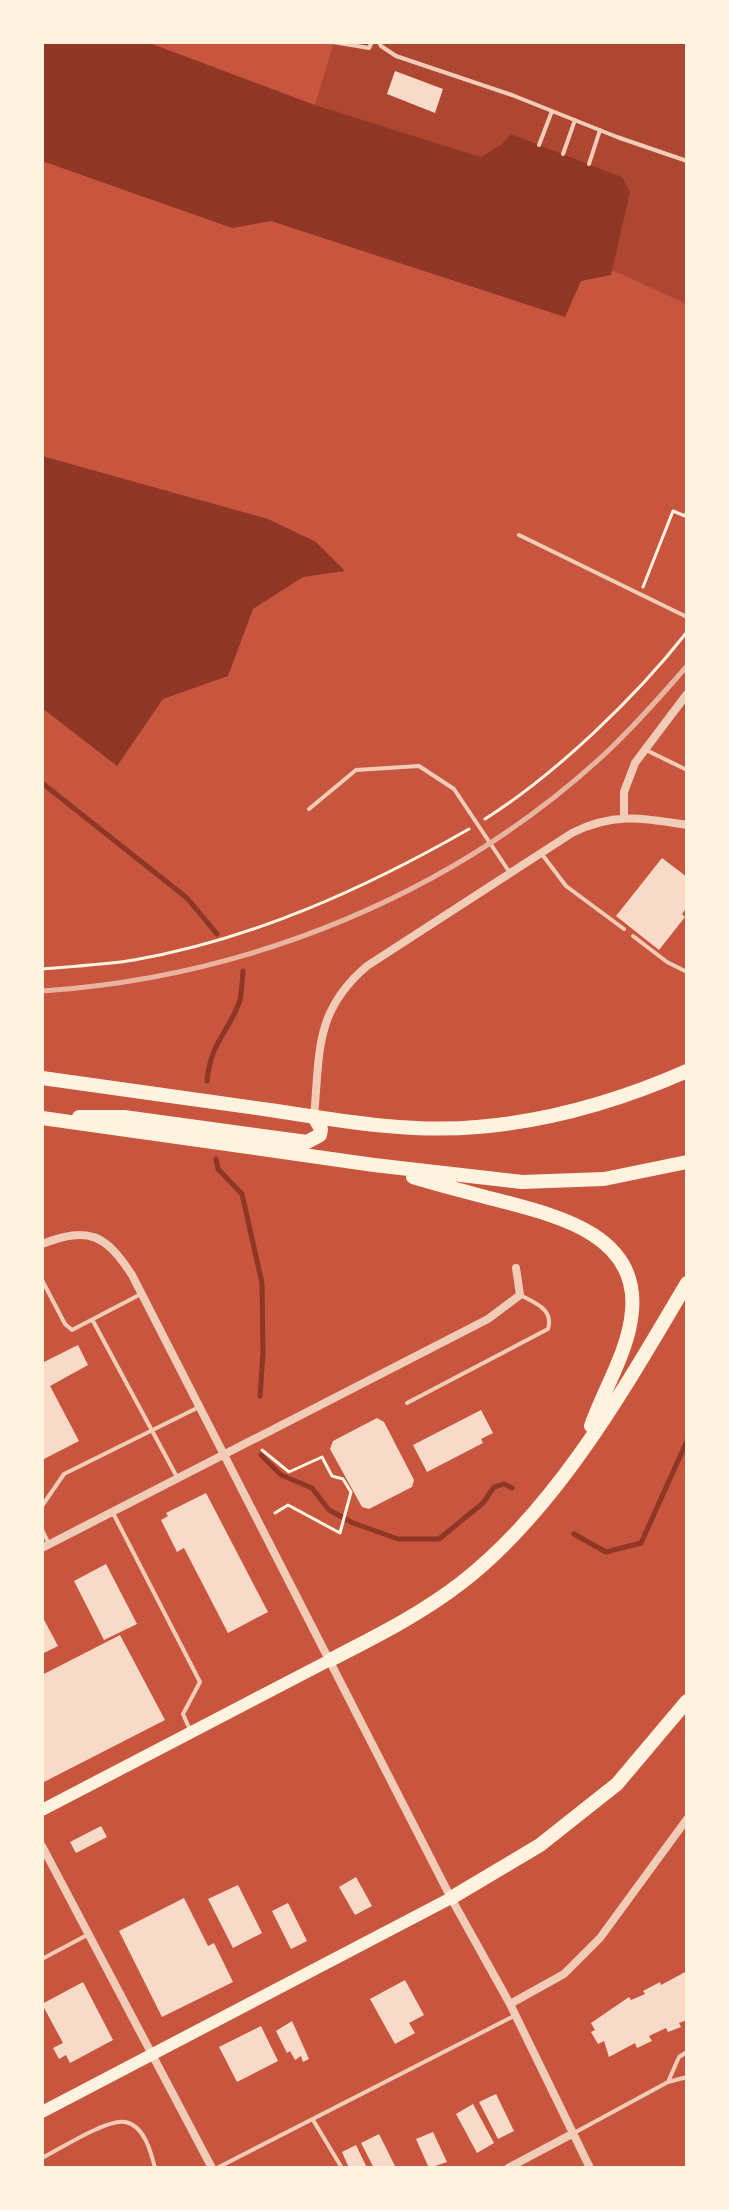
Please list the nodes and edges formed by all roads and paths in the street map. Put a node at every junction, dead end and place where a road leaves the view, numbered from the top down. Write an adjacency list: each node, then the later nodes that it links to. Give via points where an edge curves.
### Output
1 (333, 42): 2 (lane, via 369,48)
2 (372, 42)
3 (379, 42): 4 (lane, via 396,56)
4 (552, 111): 5 (lane); 7 (lane)
5 (575, 120): 6 (lane); 8 (lane)
6 (600, 130): 9 (lane); 10 (lane)
7 (539, 145)
8 (563, 154)
9 (687, 161)
10 (589, 164)
11 (687, 511): 13 (path, via 685,516 673,511)
12 (519, 535): 13 (lane)
13 (641, 595): 14 (lane)
14 (687, 617)
15 (687, 632): 21 (path, via 630,696 546,774)
16 (687, 694): 17 (street)
17 (645, 749): 18 (lane); 20 (street, via 624,792)
18 (687, 770)
19 (309, 809): 21 (lane, via 356,770 419,766 454,789)
20 (624, 817): 22 (street); 23 (street, via 590,824)
21 (477, 824): 24 (lane); 27 (path, via 359,888 251,930 132,960)
22 (687, 825)
23 (541, 853): 24 (street); 25 (lane, via 566,886)
24 (510, 873): 31 (street, via 367,966 342,991 324,1022)
25 (624, 929)
26 (633, 936): 28 (lane)
27 (42, 969)
28 (687, 972)
29 (687, 1071): 31 (highway, via 594,1106 516,1123 434,1128)
30 (42, 1078): 31 (highway)
31 (314, 1117): 32 (highway, via 320,1135 307,1142 109,1115)
32 (44, 1118): 34 (highway)
33 (687, 1162): 34 (highway, via 566,1182)
34 (374, 1165): 45 (highway, via 568,1221 600,1239 625,1267 632,1314)
35 (42, 1244): 39 (street, via 82,1233 106,1241)
36 (516, 1268): 40 (street)
37 (42, 1280): 41 (lane, via 68,1329)
38 (687, 1283): 45 (highway)
39 (141, 1293): 41 (lane); 43 (street)
40 (520, 1295): 42 (lane, via 544,1308 550,1316 548,1329); 47 (street, via 488,1319)
41 (93, 1321): 44 (lane)
42 (407, 1403)
43 (200, 1406): 44 (lane); 47 (street)
44 (153, 1429): 48 (lane); 49 (lane, via 64,1474)
45 (583, 1447): 54 (highway, via 511,1538 469,1576 421,1611)
46 (262, 1450): 51 (path, via 289,1472 322,1457 332,1476 343,1479 351,1492 340,1533 288,1505)
47 (224, 1452): 48 (street); 54 (street)
48 (177, 1477): 50 (street)
49 (42, 1506)
50 (112, 1511): 53 (street); 56 (lane, via 200,1682 183,1714)
51 (275, 1513)
52 (42, 1530): 53 (lane)
53 (46, 1546)
54 (330, 1660): 56 (main road); 60 (street)
55 (687, 1701): 60 (highway, via 617,1784 577,1818)
56 (191, 1733): 57 (main road)
57 (42, 1810)
58 (687, 1819): 63 (street, via 600,1938 564,1974)
59 (42, 1846): 61 (street)
60 (451, 1898): 63 (street); 66 (main road)
61 (89, 1934): 62 (lane); 66 (street)
62 (42, 1959)
63 (510, 2004): 64 (street)
64 (516, 2016): 70 (lane); 71 (street)
65 (687, 2052): 68 (lane, via 679,2057)
66 (152, 2054): 69 (main road); 74 (street)
67 (687, 2077): 68 (lane)
68 (668, 2082): 71 (lane)
69 (42, 2112)
70 (313, 2120): 74 (lane); 75 (lane)
71 (572, 2134): 76 (street); 77 (street)
72 (42, 2158): 73 (lane, via 108,2124 125,2122 138,2130)
73 (155, 2168)
74 (214, 2168)
75 (342, 2168)
76 (508, 2168)
77 (590, 2168)

